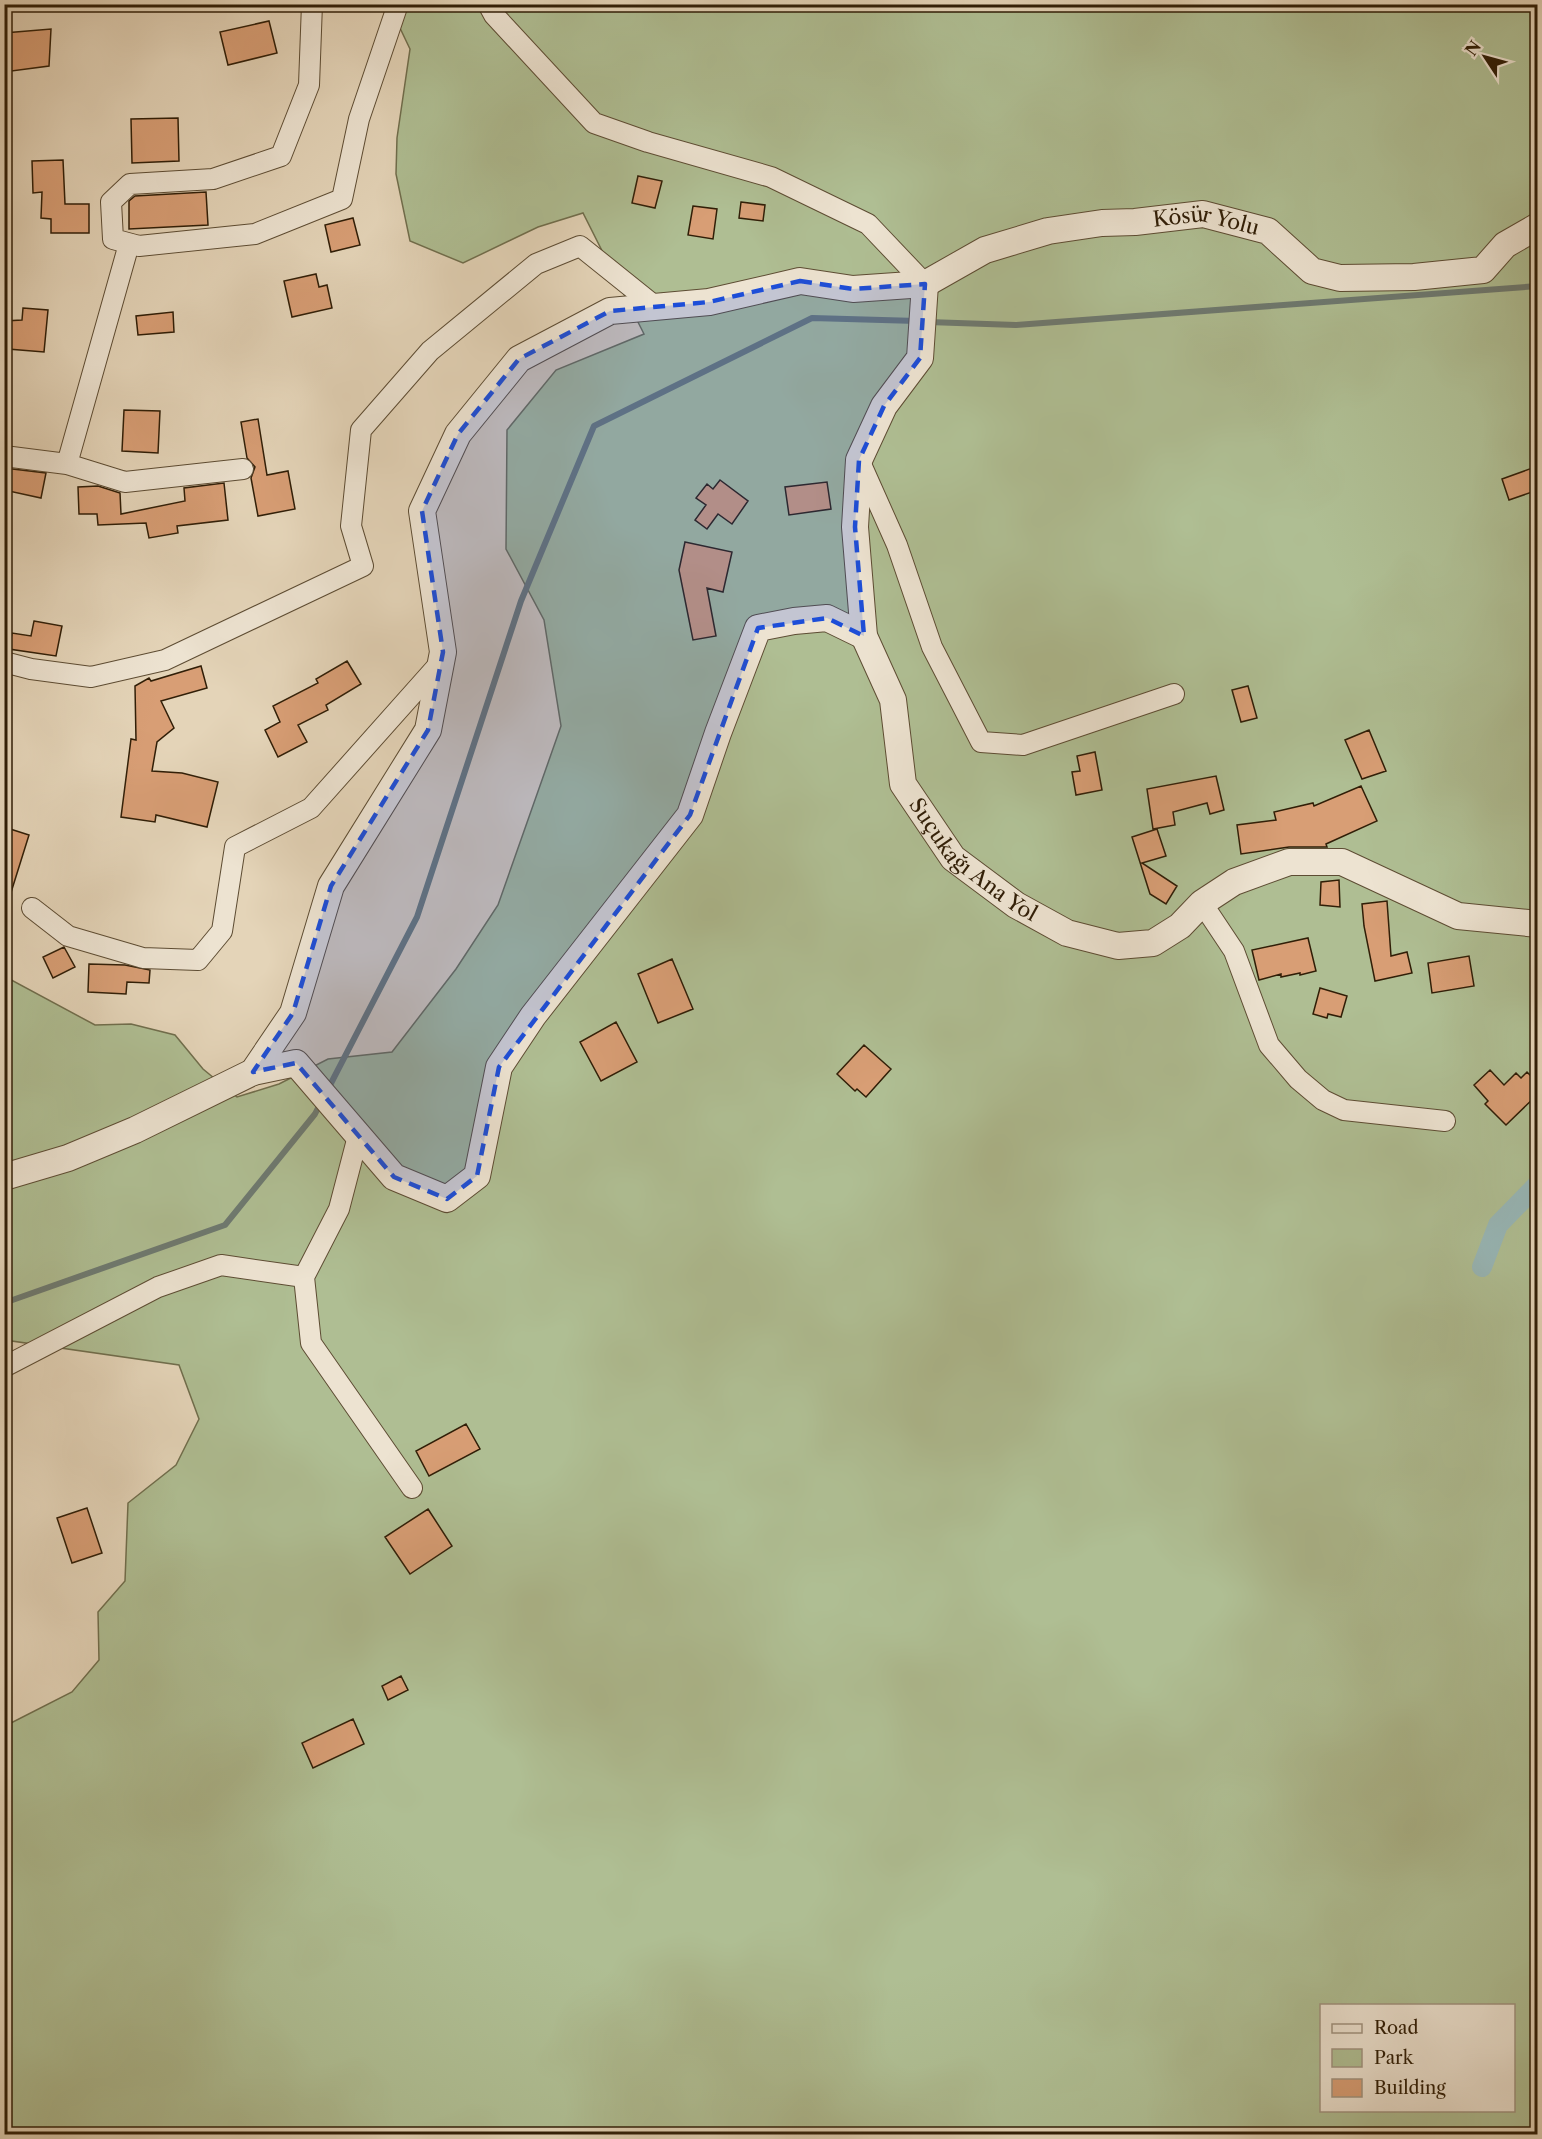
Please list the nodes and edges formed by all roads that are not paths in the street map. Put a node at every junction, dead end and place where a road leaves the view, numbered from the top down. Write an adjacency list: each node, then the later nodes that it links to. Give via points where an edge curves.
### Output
1 (312, 4): 5 (street, via 309,85 281,156 213,179 130,184 111,202 113,239)
2 (398, 4): 5 (street, via 359,119 342,199 255,234)
3 (488, 4): 6 (street, via 594,123 771,177 868,224)
4 (1538, 226): 6 (street, Kösür Yolu, via 1504,244 1483,270 1340,278 1312,271 1268,231 1203,214 1102,223 1048,231 985,250)
5 (129, 244): 10 (street)
6 (925, 284): 7 (street, via 853,289 800,281 709,302); 9 (street, Suçukağı Ana Yol, via 920,358 884,406)
7 (656, 307): 13 (street, via 580,246 536,264 430,351 361,430 351,526 363,566 165,660 91,677); 14 (street, via 610,311 519,359 458,434 423,511 443,652)
8 (4, 456): 10 (street)
9 (859, 460): 12 (street, Suçukağı Ana Yol, via 855,527); 15 (street, via 897,545 932,647 981,742 1023,745)
10 (67, 464): 11 (street, via 125,482)
11 (243, 469)
12 (864, 636): 16 (street, Suçukağı Ana Yol, via 893,700 903,784 953,858 1016,906 1067,933 1118,946 1153,943 1180,926); 21 (street, via 827,618 758,628 690,815 533,1016 499,1067 477,1176 447,1199 394,1177)
13 (4, 662)
14 (441, 662): 17 (street, via 312,808 235,847 222,932 198,960 143,958 68,936); 19 (street, via 428,730 331,885 293,1013)
15 (1174, 694)
16 (1202, 903): 18 (street, Suçukağı Ana Yol, via 1234,882 1289,862 1342,862 1458,916); 20 (street, via 1234,951 1269,1045 1298,1079 1323,1100 1344,1110)
17 (32, 908)
18 (1538, 924)
19 (253, 1072): 21 (street, via 296,1063); 22 (street, via 135,1130 68,1158)
20 (1445, 1121)
21 (357, 1136): 23 (street, via 339,1209)
22 (4, 1177)
23 (304, 1277): 24 (street, via 221,1265 158,1287); 25 (street, via 311,1343)
24 (4, 1367)
25 (412, 1488)

